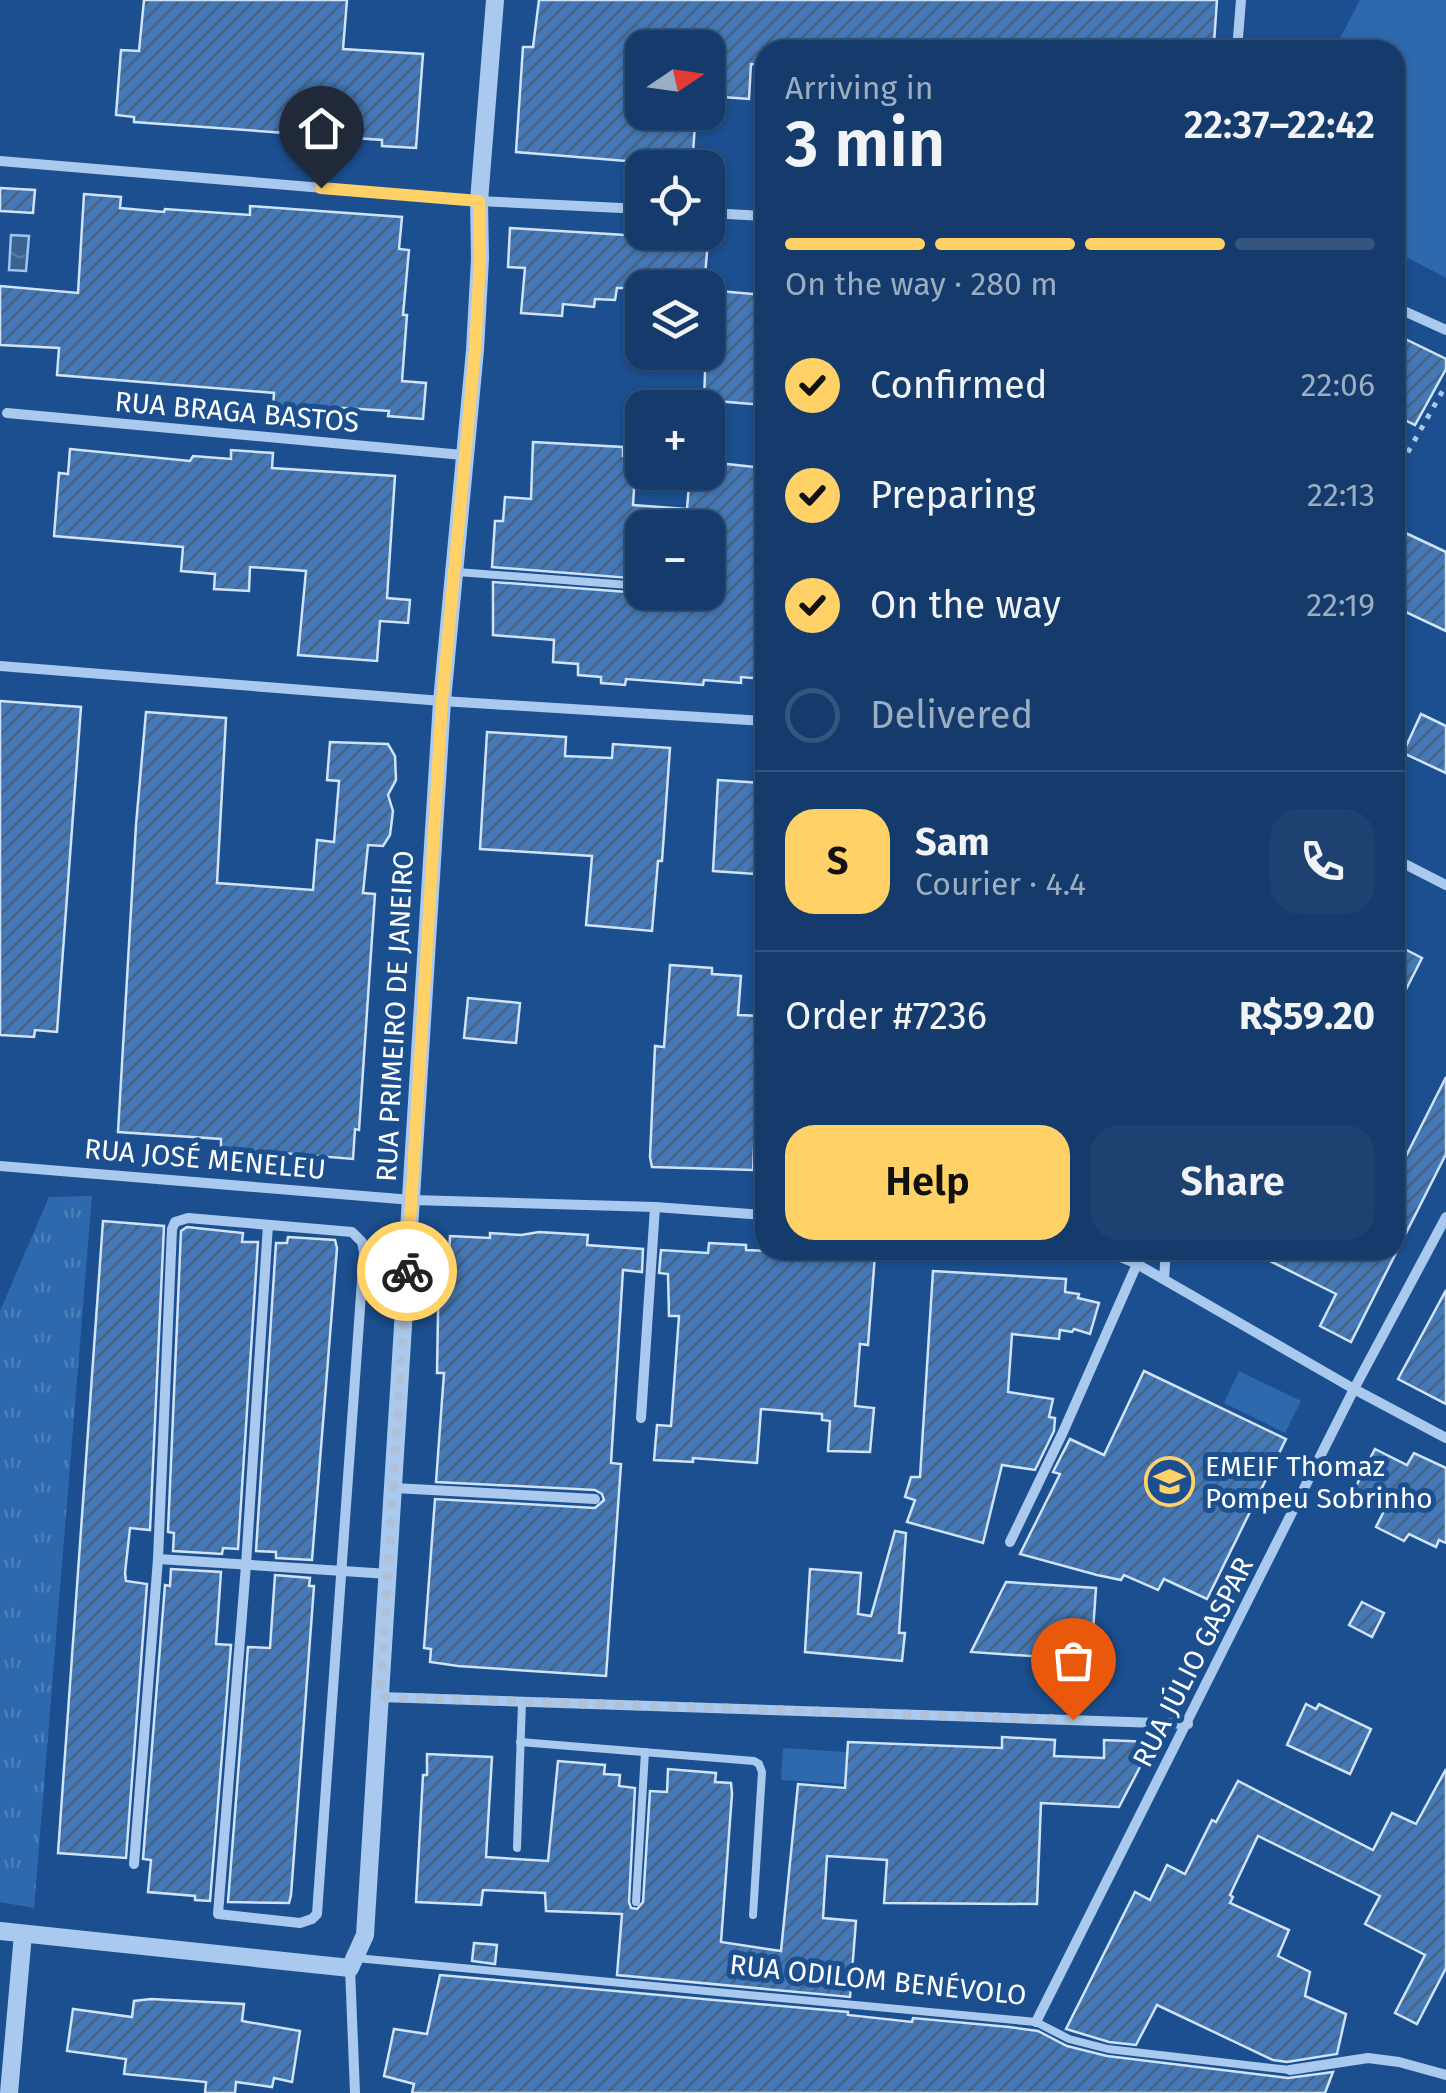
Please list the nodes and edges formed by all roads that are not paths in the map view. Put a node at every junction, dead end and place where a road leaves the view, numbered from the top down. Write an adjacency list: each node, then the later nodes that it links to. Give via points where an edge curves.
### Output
1 (495, 0): 5 (street, RUA PRIMEIRO DE JANEIRO)
2 (1241, 0): 3 (street)
3 (1238, 40)
4 (0, 161): 5 (street)
5 (479, 201): 6 (street); 12 (street, RUA PRIMEIRO DE JANEIRO, via 476,332)
6 (625, 208)
7 (725, 214): 8 (street)
8 (755, 215)
9 (1405, 312): 10 (street)
10 (1446, 330)
11 (7, 413): 12 (street, RUA BRAGA BASTOS)
12 (463, 455): 13 (street, RUA PRIMEIRO DE JANEIRO)
13 (453, 571): 14 (lane); 16 (street, RUA PRIMEIRO DE JANEIRO)
14 (625, 585)
15 (0, 666): 16 (street)
16 (442, 701): 17 (street); 21 (street, RUA PRIMEIRO DE JANEIRO)
17 (755, 720)
18 (1405, 865): 19 (street)
19 (1446, 884)
20 (0, 1166): 21 (street, RUA JOSÉ MENELEU)
21 (412, 1200): 22 (street, RUA JOSÉ MENELEU); 33 (street, RUA PRIMEIRO DE JANEIRO)
22 (655, 1207): 23 (street, RUA JOSÉ MENELEU); 31 (street)
23 (755, 1214)
24 (1446, 1216): 30 (street, RUA JÚLIO GASPAR)
25 (268, 1225): 36 (street, via 188,1218 172,1229); 37 (street); 38 (street, via 352,1232 362,1242)
26 (1127, 1260): 28 (street)
27 (1165, 1260): 29 (street)
28 (1136, 1264): 29 (street); 35 (street)
29 (1164, 1279): 30 (street)
30 (1354, 1389): 32 (street); 42 (street, RUA JÚLIO GASPAR)
31 (641, 1418)
32 (1446, 1438)
33 (394, 1488): 34 (street); 39 (street, RUA PRIMEIRO DE JANEIRO)
34 (595, 1499)
35 (1010, 1542)
36 (158, 1559): 37 (street); 46 (street)
37 (246, 1565): 38 (street); 38 (street, via 218,1914 300,1923 317,1914)
38 (339, 1571): 39 (street)
39 (389, 1574): 40 (street, RUA PRIMEIRO DE JANEIRO)
40 (380, 1697): 41 (street); 51 (street, RUA PRIMEIRO DE JANEIRO, via 367,1922)
41 (522, 1702): 42 (street); 43 (lane)
42 (1188, 1724): 52 (street, RUA JÚLIO GASPAR)
43 (520, 1742): 44 (lane); 45 (lane)
44 (645, 1752): 47 (lane); 48 (lane, via 760,1764)
45 (517, 1848)
46 (134, 1864)
47 (636, 1902)
48 (753, 1915)
49 (0, 1931): 50 (street, RUA ODILOM BENÉVOLO)
50 (23, 1934): 51 (street, RUA ODILOM BENÉVOLO); 55 (street)
51 (353, 1963): 52 (lane, RUA ODILOM BENÉVOLO); 56 (street, RUA PRIMEIRO DE JANEIRO)
52 (1036, 2022): 53 (lane, RUA ODILOM BENÉVOLO, via 1069,2040 1108,2049)
53 (1290, 2070): 54 (street, RUA ODILOM BENÉVOLO, via 1368,2058)
54 (1446, 2075)
55 (9, 2093)
56 (355, 2093)

